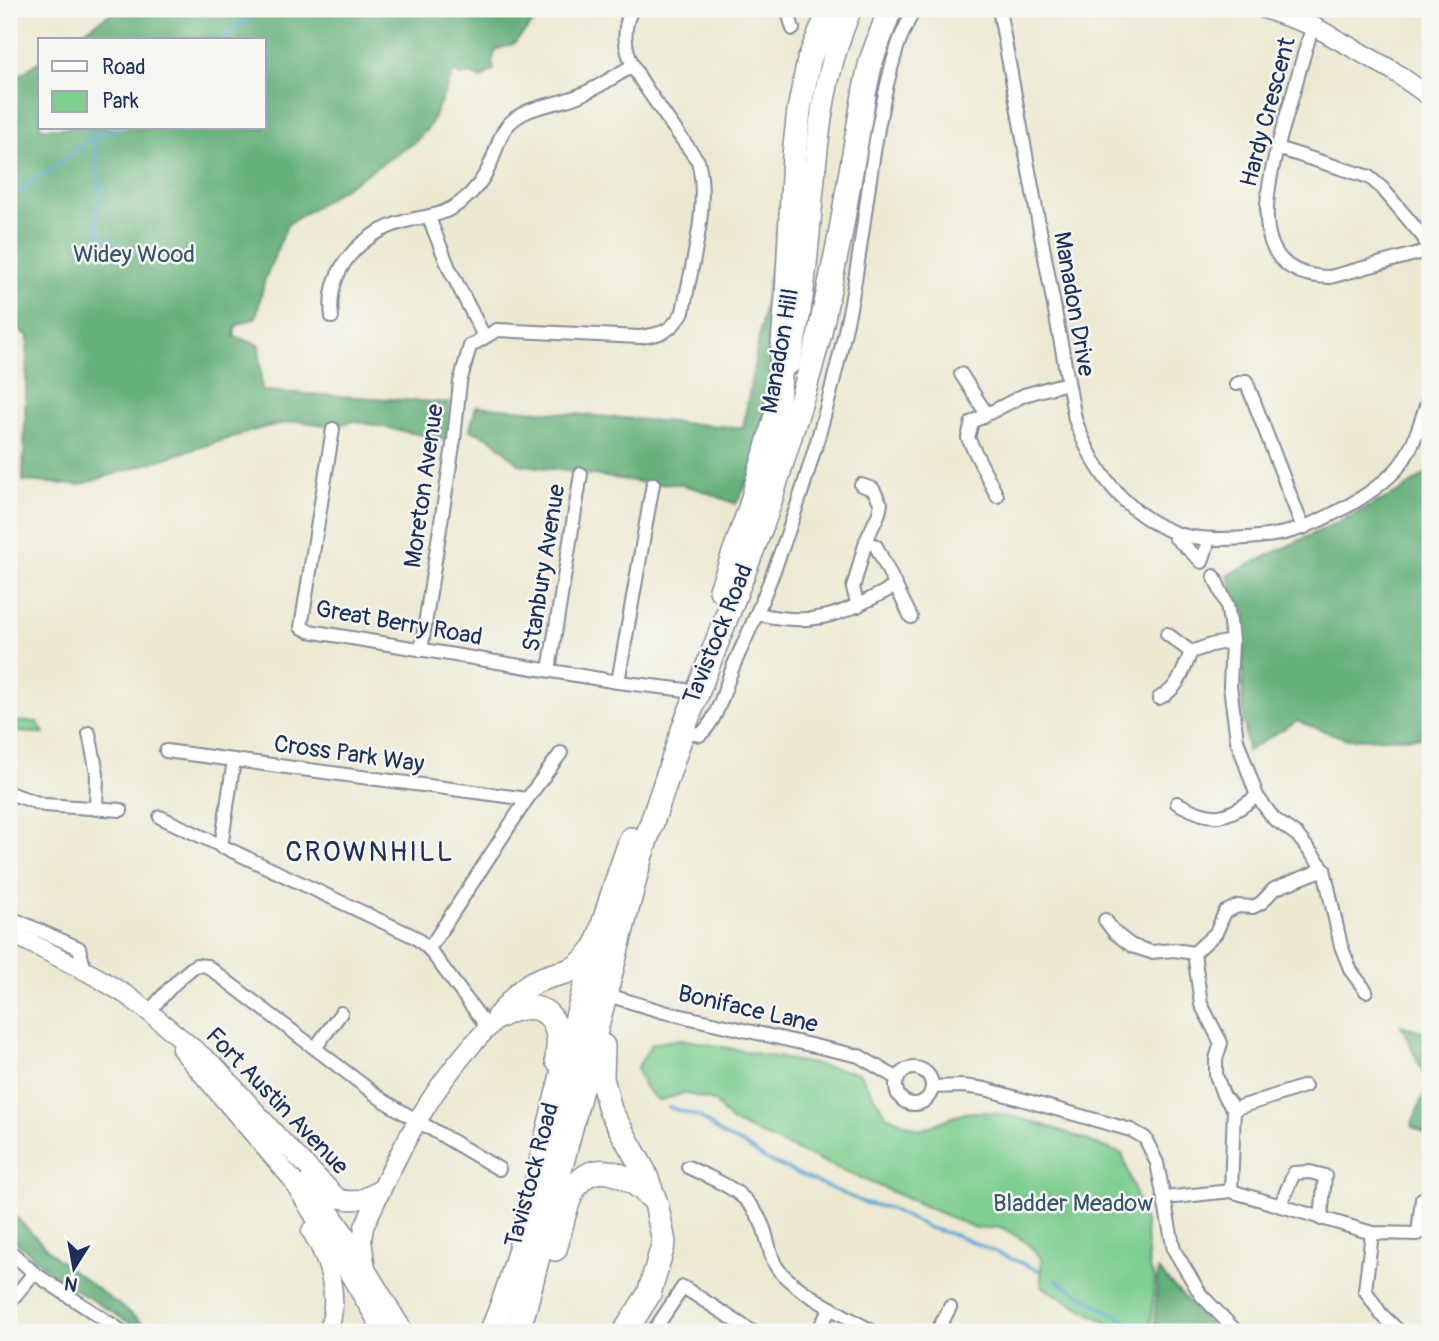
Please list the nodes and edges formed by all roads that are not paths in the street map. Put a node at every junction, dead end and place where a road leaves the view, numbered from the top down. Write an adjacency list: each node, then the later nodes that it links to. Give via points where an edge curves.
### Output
1 (632, 9): 12 (street, via 625,29)
2 (787, 9): 11 (street)
3 (830, 9): 24 (highway, via 809,60 799,110)
4 (851, 9): 24 (main road, Manadon Hill, via 827,83 802,295)
5 (866, 9): 22 (main road, Manadon Hill, via 839,99)
6 (890, 9): 22 (highway, via 867,80 837,249)
7 (914, 9): 38 (street, Tavistock Road, via 898,46 882,109 850,308 826,406)
8 (999, 9): 20 (street, Manadon Drive)
9 (1264, 9): 10 (main road)
10 (1313, 26): 13 (main road); 14 (street, Hardy Crescent)
11 (793, 29)
12 (632, 66): 15 (street, via 580,96 535,108 508,124 481,182 464,200); 18 (street, via 698,161 703,179 683,312 673,327 659,335 497,330)
13 (1430, 97)
14 (1277, 148): 16 (street, via 1369,177); 16 (street, Hardy Crescent, via 1265,220 1277,254 1290,267 1314,277 1331,277)
15 (429, 218): 17 (street, via 389,227 356,249 342,264 334,284); 18 (street)
16 (1429, 250)
17 (332, 317)
18 (484, 336): 42 (street, Moreton Avenue, via 470,346 460,382)
19 (961, 374): 25 (street)
20 (1067, 383): 25 (street, via 1024,395); 32 (street, Manadon Drive, via 1082,441 1105,480 1124,502)
21 (1236, 384): 31 (street, via 1246,381)
22 (805, 388): 48 (highway, Manadon Hill, via 765,517)
23 (1430, 394): 31 (street, Manadon Drive, via 1412,443 1396,470 1367,494)
24 (777, 412): 46 (highway, Manadon Hill, via 750,508)
25 (986, 413): 30 (street, via 972,422 968,438)
26 (333, 429): 42 (street, Great Berry Road, via 301,627)
27 (581, 474): 44 (street, Stanbury Avenue)
28 (653, 484): 45 (street)
29 (861, 485): 34 (street, via 873,489 881,504)
30 (997, 496)
31 (1303, 528): 33 (street, Manadon Drive)
32 (1176, 534): 33 (street, Manadon Drive); 33 (street, via 1202,562)
33 (1209, 539)
34 (866, 541): 36 (street, via 877,546); 37 (street, via 853,588)
35 (1214, 576): 41 (street, via 1227,605)
36 (896, 586): 37 (street); 39 (street)
37 (858, 606): 38 (street, via 808,620)
38 (758, 614): 48 (street, Tavistock Road, via 709,727 700,735)
39 (911, 617)
40 (1167, 634): 43 (street)
41 (1232, 641): 43 (street); 54 (street, via 1233,718)
42 (421, 650): 44 (street, Great Berry Road)
43 (1191, 652): 47 (street, via 1181,678 1171,692)
44 (549, 670): 45 (street, Great Berry Road)
45 (618, 682): 46 (street, Great Berry Road)
46 (686, 690): 48 (highway, Manadon Hill)
47 (1159, 698)
48 (679, 727): 65 (highway, Tavistock Road, via 630,843); 71 (highway, Tavistock Road)
49 (89, 733): 57 (street, via 97,773)
50 (166, 751): 52 (street, Cross Park Way)
51 (561, 752): 55 (street)
52 (234, 760): 55 (street, Cross Park Way); 60 (street)
53 (9, 793): 57 (street, via 44,805)
54 (1256, 796): 56 (street, via 1220,817 1197,814); 61 (street)
55 (527, 799): 66 (street)
56 (1177, 803)
57 (96, 809): 58 (street)
58 (121, 810)
59 (160, 817): 60 (street)
60 (221, 847): 66 (street, via 415,937)
61 (1324, 869): 67 (street, via 1274,889 1253,907 1238,905 1225,912 1216,933); 70 (street, via 1341,946)
62 (9, 917): 68 (street, Fort Austin Avenue, via 79,948)
63 (1105, 920): 67 (street, via 1132,946 1151,952)
64 (9, 932): 68 (main road, Fort Austin Avenue)
65 (597, 944): 69 (highway, Tavistock Road); 74 (highway, via 573,971 537,981 521,991)
66 (429, 949): 74 (street)
67 (1194, 953): 79 (street, via 1201,1004 1221,1043 1216,1075)
68 (85, 970): 72 (main road, Fort Austin Avenue)
69 (585, 988): 71 (street, Boniface Lane); 80 (highway, Tavistock Road)
70 (1366, 991)
71 (606, 998): 76 (street, Boniface Lane, via 859,1056); 90 (highway, via 602,1078 610,1110); 106 (highway, Tavistock Road)
72 (149, 1012): 75 (street, via 191,969 207,966); 82 (main road, Fort Austin Avenue, via 217,1068); 85 (main road, Fort Austin Avenue)
73 (341, 1013): 75 (street)
74 (494, 1022): 80 (highway, via 520,1007 536,1008 552,1020 558,1037); 81 (main road, via 469,1046)
75 (315, 1048): 81 (street)
76 (898, 1079): 78 (street, via 904,1071 918,1069 930,1077); 78 (street, Boniface Lane, via 900,1097 912,1104 926,1100)
77 (1305, 1086): 79 (street)
78 (932, 1087): 88 (street, Boniface Lane, via 985,1089 1131,1130 1151,1147)
79 (1234, 1109): 87 (street)
80 (552, 1113): 105 (highway, Tavistock Road, via 515,1261)
81 (416, 1121): 84 (street); 86 (main road)
82 (279, 1138): 86 (main road, Fort Austin Avenue, via 338,1198 359,1201); 95 (main road)
83 (688, 1167): 99 (street, via 752,1203 776,1265 789,1280)
84 (499, 1169)
85 (292, 1179): 102 (main road, via 302,1216 319,1244 333,1286); 103 (main road, Fort Austin Avenue)
86 (381, 1189): 95 (main road, via 364,1227)
87 (1231, 1191): 88 (street); 91 (street)
88 (1165, 1198): 113 (street, Boniface Lane, via 1174,1250 1201,1295)
89 (1430, 1200): 93 (street, via 1422,1199 1418,1234)
90 (656, 1203): 100 (highway, via 664,1242 649,1294); 107 (highway, via 631,1180 611,1172 590,1175 579,1183 573,1190 537,1312)
91 (1280, 1206): 92 (street); 92 (street, via 1294,1173 1325,1176)
92 (1321, 1219): 93 (street)
93 (1372, 1233): 114 (street, via 1364,1290)
94 (9, 1250): 96 (street)
95 (366, 1269): 104 (main road)
96 (34, 1273): 97 (street); 101 (street)
97 (9, 1303)
98 (950, 1307): 112 (street)
99 (831, 1308): 110 (street); 111 (street)
100 (625, 1331)
101 (123, 1332)
102 (328, 1332)
103 (384, 1332)
104 (404, 1332)
105 (491, 1332)
106 (516, 1332)
107 (521, 1332)
108 (653, 1332): 109 (street, via 683,1287)
109 (753, 1332)
110 (817, 1332)
111 (874, 1332)
112 (937, 1332)
113 (1237, 1332)
114 (1400, 1332)

